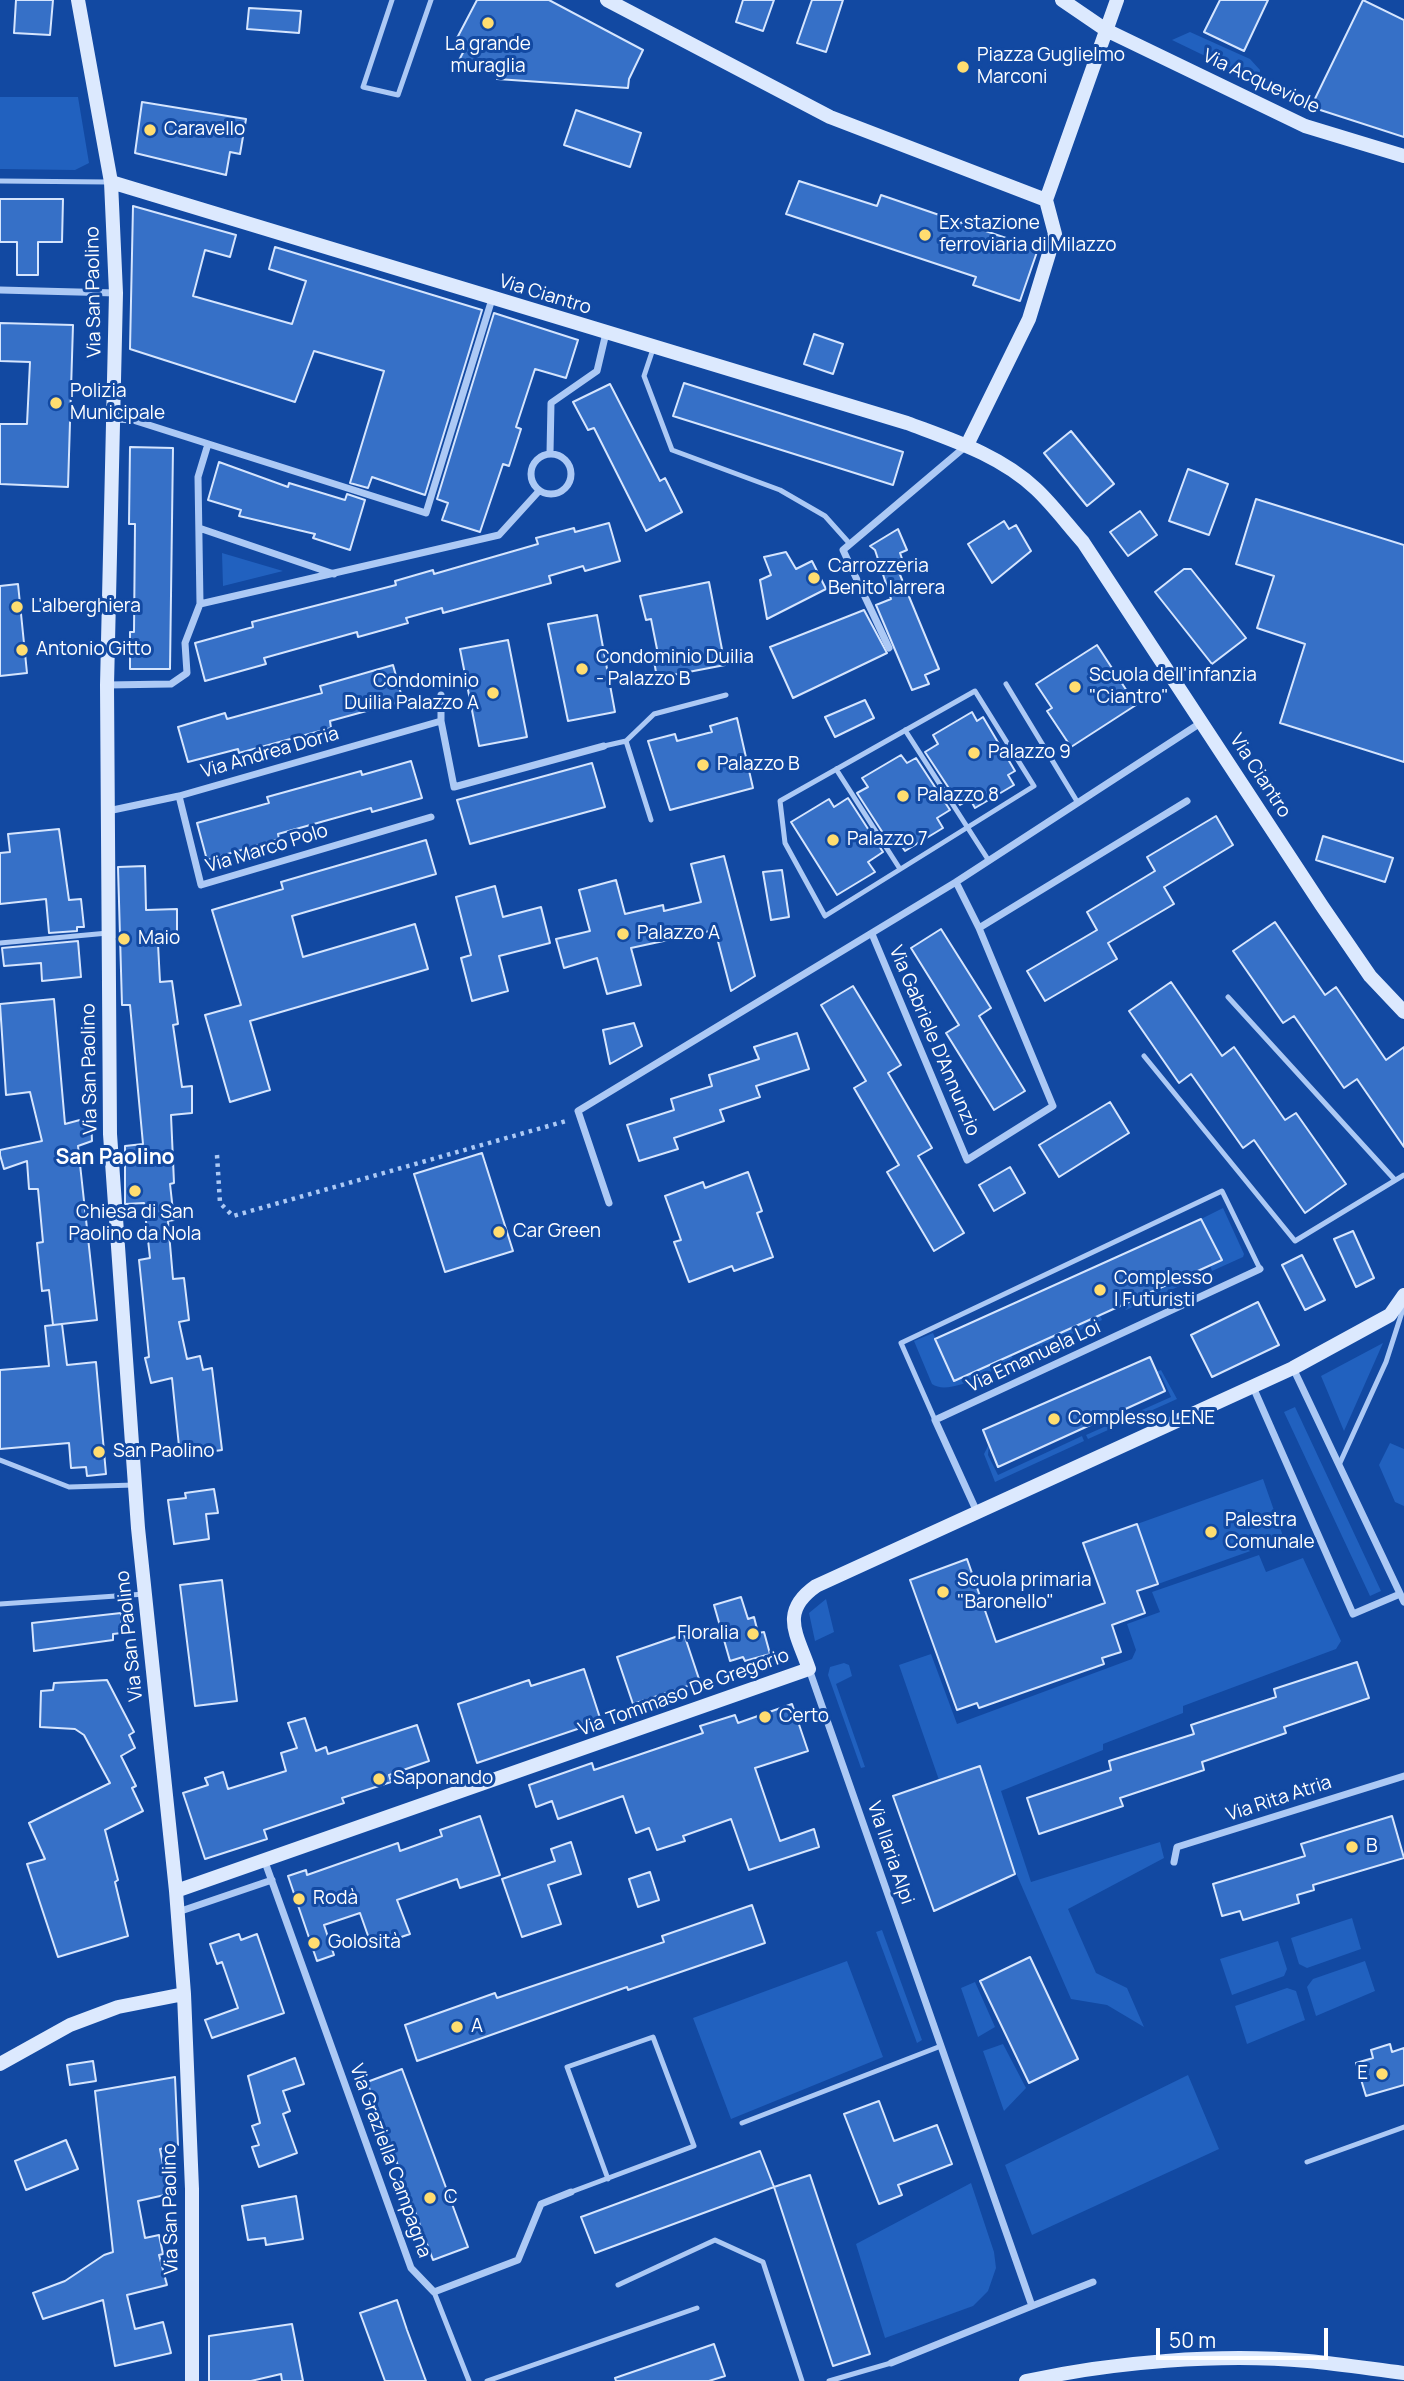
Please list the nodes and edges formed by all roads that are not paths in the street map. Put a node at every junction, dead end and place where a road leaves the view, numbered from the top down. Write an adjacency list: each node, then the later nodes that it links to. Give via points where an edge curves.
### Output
1 (78, 0): 10 (street, Via San Paolino)
2 (392, 0): 3 (lane, via 363,87 398,95)
3 (431, 0)
4 (607, 0): 11 (street, via 831,117)
5 (1062, 0): 7 (street, Via Acqueviole)
6 (1117, 0): 7 (street)
7 (1106, 30): 8 (street, Via Acqueviole, via 1305,126); 11 (street)
8 (1404, 156)
9 (0, 181): 10 (lane)
10 (111, 182): 13 (street, Via San Paolino); 14 (street, Via Ciantro)
11 (1046, 200): 19 (street, via 1055,234 1029,319)
12 (0, 290): 13 (street)
13 (116, 293): 17 (street, Via San Paolino)
14 (492, 299): 15 (street, Via Ciantro); 18 (street, via 426,513)
15 (606, 333): 16 (street, Via Ciantro); 20 (street, via 597,371 551,403)
16 (653, 348): 19 (street, Via Ciantro); 23 (lane, via 645,376 672,450 780,490 825,516)
17 (113, 419): 18 (street, via 133,420); 28 (street, Via San Paolino)
18 (208, 444): 22 (street, via 198,477)
19 (967, 445): 23 (street); 32 (street, Via Ciantro, via 1036,489 1083,542)
20 (550, 453): 21 (street, via 538,457 531,468 531,481); 21 (street, via 561,456 571,474 560,491)
21 (539, 491): 24 (street, via 499,535)
22 (199, 528): 24 (street); 25 (street)
23 (850, 544): 26 (street, via 842,550)
24 (334, 574): 25 (street)
25 (200, 604): 28 (street, via 185,643 188,665 181,680)
26 (888, 648)
27 (1006, 684): 39 (lane)
28 (107, 685): 40 (street, Via San Paolino)
29 (441, 695): 31 (street)
30 (726, 695): 34 (lane, via 654,714)
31 (442, 722): 35 (street, via 454,787); 37 (street, Via Andrea Doria)
32 (1202, 722): 39 (street, Via Gabriele D'Annunzio); 52 (street, Via Ciantro, via 1370,976)
33 (905, 730): 36 (lane); 43 (lane); 43 (lane, via 975,691 1034,786)
34 (626, 741): 35 (lane); 42 (lane)
35 (604, 746)
36 (836, 769): 45 (lane); 45 (lane, via 780,800 785,843 825,916)
37 (179, 796): 40 (street, Via Andrea Doria); 41 (street, Via Marco Polo, via 201,886)
38 (1187, 801): 47 (street)
39 (1078, 803): 44 (street, Via Gabriele D'Annunzio)
40 (107, 812): 48 (street, Via San Paolino)
41 (431, 817)
42 (651, 820)
43 (967, 827): 44 (lane); 45 (lane)
44 (989, 861): 46 (street, Via Gabriele D'Annunzio)
45 (900, 869)
46 (956, 882): 47 (street, Via Gabriele D'Annunzio); 49 (street, Via Gabriele D'Annunzio)
47 (979, 928): 49 (street, Via Gabriele D'Annunzio, via 1053,1106 967,1160)
48 (108, 933): 50 (lane); 65 (street, Via San Paolino, via 113,1200)
49 (872, 934): 56 (street, Via Gabriele D'Annunzio, via 578,1111)
50 (0, 943)
51 (1228, 997): 55 (lane)
52 (1404, 1012)
53 (1144, 1056): 55 (lane, via 1295,1241)
54 (1404, 1175): 55 (lane)
55 (1395, 1180)
56 (609, 1203)
57 (1260, 1269): 62 (street, Via Emanuela Loi); 62 (lane, via 1222,1191 901,1343)
58 (1404, 1295): 60 (street, Via Tommaso De Gregorio, via 1390,1315)
59 (1404, 1306): 64 (lane, via 1386,1362)
60 (1293, 1368): 61 (street, Via Tommaso De Gregorio); 64 (street)
61 (1253, 1387): 66 (street, Via Tommaso De Gregorio); 68 (street, via 1353,1614)
62 (935, 1420): 66 (street)
63 (0, 1460): 65 (lane, via 69,1488)
64 (1339, 1465): 68 (street)
65 (134, 1485): 67 (street, Via San Paolino)
66 (977, 1513): 70 (street, Via Tommaso De Gregorio, via 831,1579 802,1597 794,1607 794,1626)
67 (145, 1594): 69 (lane); 75 (street, Via San Paolino)
68 (1402, 1598)
69 (0, 1604)
70 (809, 1669): 72 (street, Via Tommaso De Gregorio); 78 (street, Via Ilaria Alpi)
71 (1404, 1776): 73 (street, Via Rita Atria, via 1177,1847)
72 (265, 1862): 74 (street, Via Graziella Campagna); 75 (street, Via Tommaso De Gregorio)
73 (1174, 1862)
74 (272, 1880): 76 (street); 87 (street, Via Graziella Campagna, via 411,2268)
75 (176, 1891): 76 (street, Via San Paolino)
76 (178, 1912): 77 (street, Via San Paolino)
77 (184, 1994): 79 (street, via 118,2007 69,2025); 92 (street, Via San Paolino)
78 (941, 2046): 80 (lane); 88 (street, Via Ilaria Alpi)
79 (0, 2064)
80 (742, 2123)
81 (1404, 2127): 82 (lane)
82 (1307, 2162)
83 (608, 2179): 83 (lane, via 694,2146 653,2037 567,2067); 84 (lane)
84 (571, 2192): 87 (street, via 541,2204 518,2260)
85 (1093, 2282): 88 (street)
86 (618, 2285): 95 (lane, via 715,2240 763,2262)
87 (434, 2292): 93 (lane)
88 (1032, 2306): 90 (street)
89 (697, 2308): 94 (lane)
90 (891, 2363): 96 (lane)
91 (1404, 2373): 97 (street, via 1306,2361 1207,2360)
92 (192, 2381)
93 (469, 2381)
94 (488, 2381)
95 (802, 2381)
96 (829, 2381)
97 (1026, 2381)

